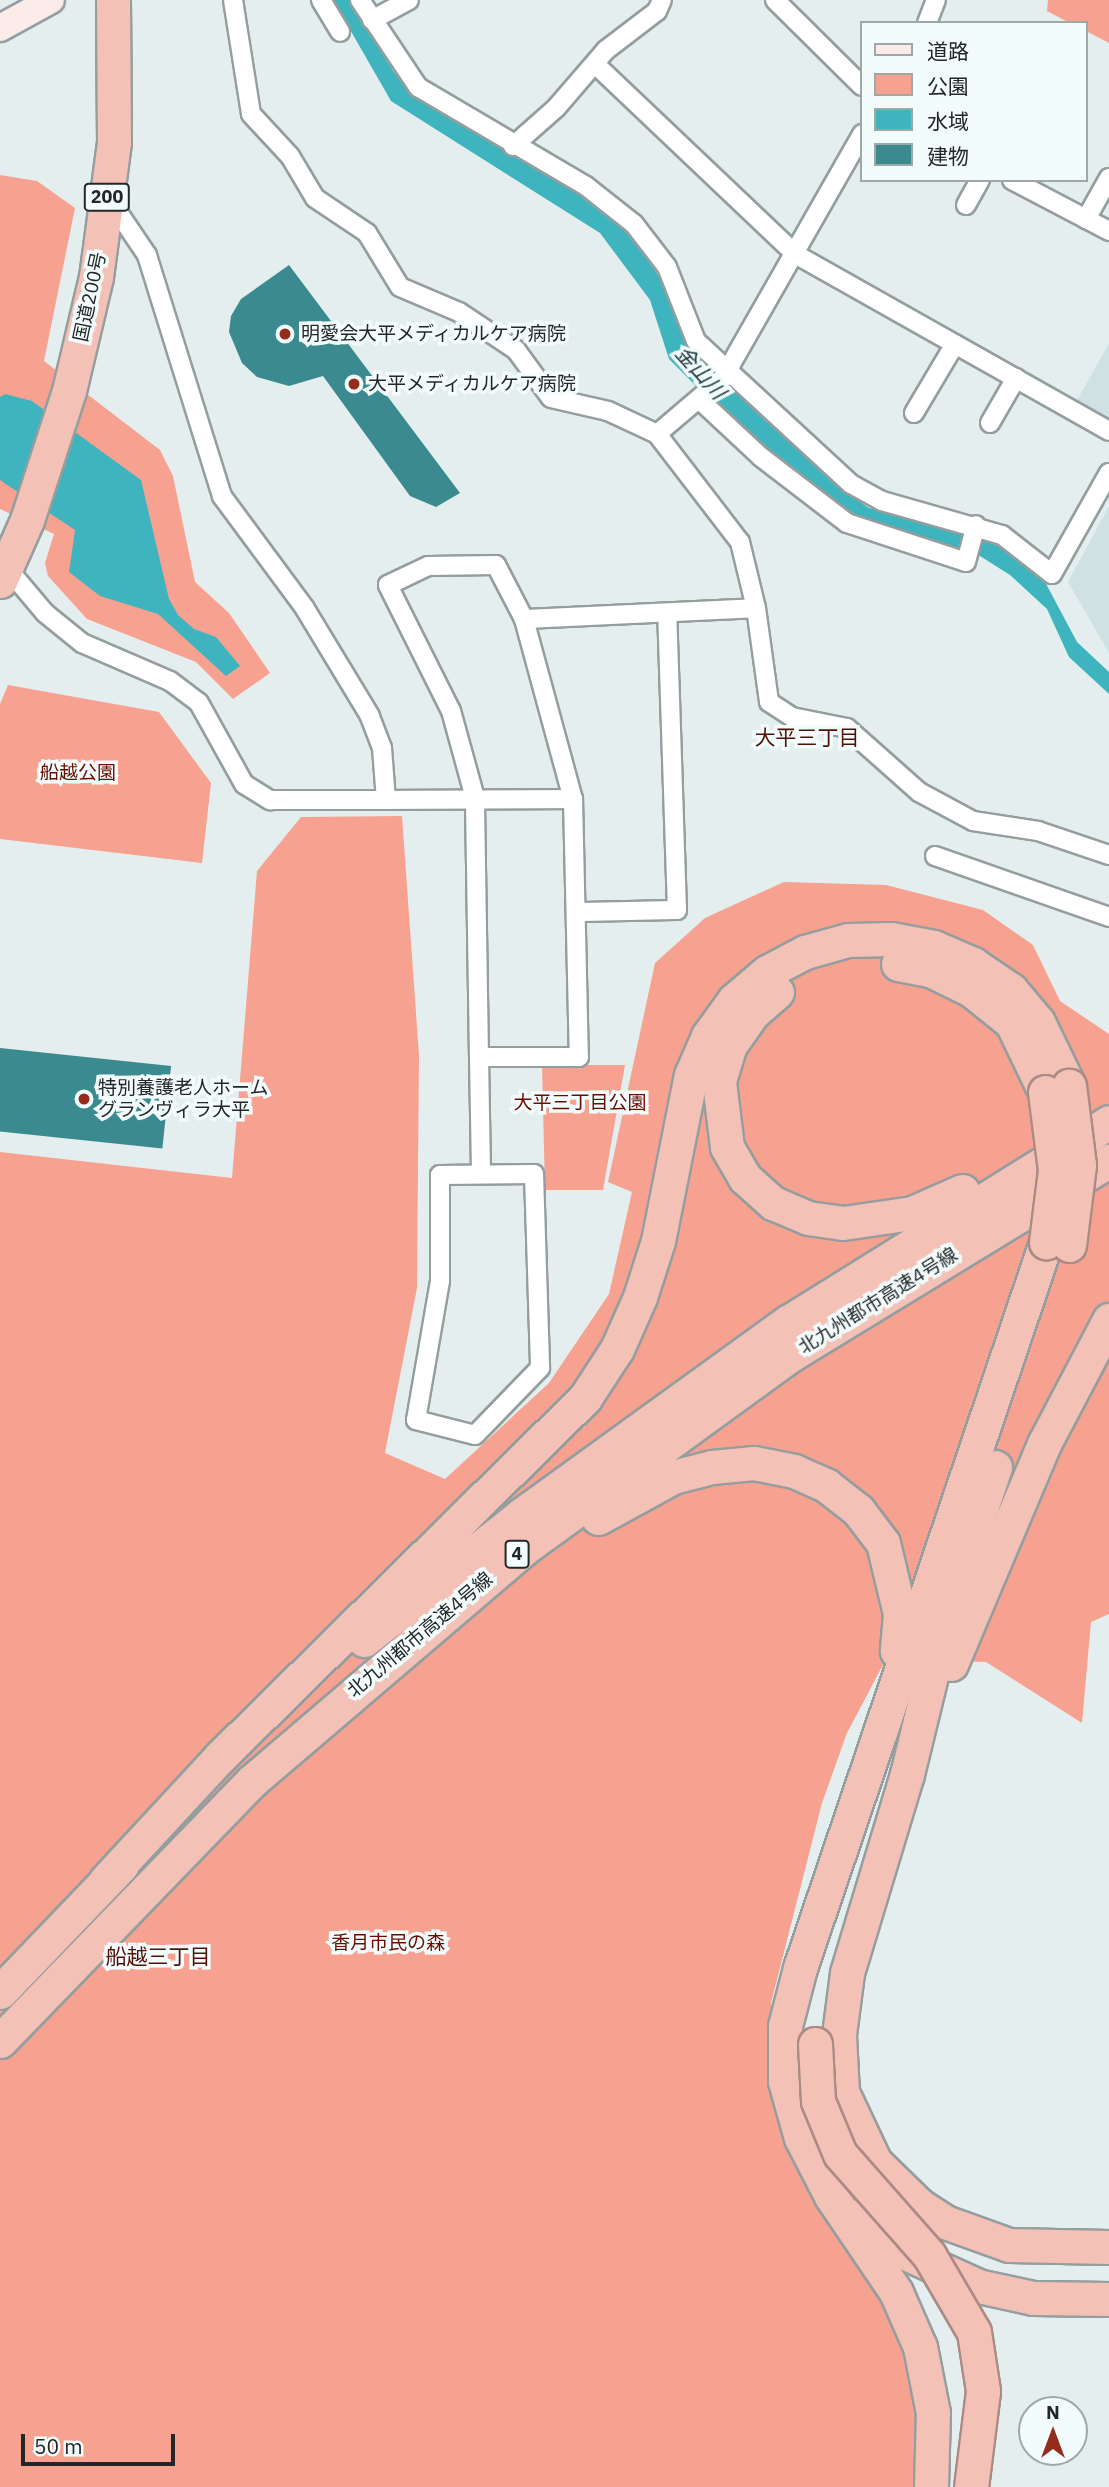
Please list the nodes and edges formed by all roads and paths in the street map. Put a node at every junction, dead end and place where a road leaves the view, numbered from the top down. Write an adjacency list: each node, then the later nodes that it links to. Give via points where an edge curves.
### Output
1 (113, 0): 21 (highway, 国道200号 / 200, via 114,142)
2 (233, 0): 33 (street, via 251,114 290,156 315,198 367,233 400,287 459,312 516,349 551,398 608,411)
3 (321, 0): 13 (street)
4 (360, 0): 10 (street)
5 (408, 0): 10 (street)
6 (662, 0): 14 (street, via 657,11)
7 (775, 0): 15 (street)
8 (936, 0): 11 (street)
9 (40, 2): 12 (main road)
10 (372, 20): 17 (street, via 418,87)
11 (928, 21)
12 (0, 28)
13 (340, 32)
14 (595, 64): 17 (street); 25 (street)
15 (860, 84)
16 (860, 138): 25 (street)
17 (513, 146): 27 (street, via 586,186 634,224 667,267 696,341)
18 (1109, 178): 23 (street)
19 (979, 182): 22 (street)
20 (1016, 182): 23 (street)
21 (107, 196): 36 (highway, 国道200号 / 200, via 96,277 69,391 27,520); 42 (street, via 147,255 222,496 304,607 370,716 382,748)
22 (966, 205)
23 (1086, 219): 24 (street)
24 (1109, 231)
25 (795, 254): 26 (street); 27 (street)
26 (955, 344): 28 (street); 30 (street)
27 (725, 375): 29 (street); 35 (street, via 851,484 882,501)
28 (1016, 378): 31 (street); 32 (street)
29 (703, 400): 33 (street); 35 (street, via 761,457 847,523 966,562)
30 (914, 413)
31 (990, 423)
32 (1109, 430)
33 (657, 435): 37 (street, via 740,542)
34 (1109, 472): 35 (street, via 1052,574 1002,535)
35 (976, 529)
36 (2, 570): 42 (street, via 82,643 170,681 199,703 244,784 270,800)
37 (756, 608): 38 (street); 43 (street, via 769,702 792,718 847,728 919,792 973,821 1038,831)
38 (667, 613): 39 (street); 45 (street, via 677,910)
39 (524, 619): 40 (street, via 496,565 428,566 388,585 451,711); 41 (street)
40 (475, 798): 41 (street); 42 (street); 47 (street)
41 (573, 799): 45 (street)
42 (386, 800)
43 (1109, 855)
44 (935, 856): 46 (street)
45 (579, 912): 47 (street, via 579,1057)
46 (1109, 917)
47 (479, 1057): 52 (street)
48 (1057, 1089): 49 (highway, via 1012,1023 971,990 930,970 888,962 849,963 807,975 779,990 752,1014 730,1045 719,1082 727,1147 745,1178 773,1203 808,1218 843,1223 912,1213 951,1197); 53 (highway, bridge); 58 (highway, via 1038,1022 1011,990 973,964 934,947 891,939 848,940 805,951 750,986 708,1036 691,1075 658,1241 644,1286 617,1349 585,1398 258,1719)
49 (1109, 1108)
50 (1109, 1122): 58 (highway, 北九州都市高速4号線 / 4, via 788,1322 521,1515 245,1744)
51 (1109, 1161): 58 (highway, 北九州都市高速4号線 / 4, via 789,1356 522,1550)
52 (481, 1174): 52 (street, via 440,1175 440,1281 416,1420 475,1435 540,1368 534,1174)
53 (1057, 1244): 55 (highway); 56 (highway, via 948,1606)
54 (1109, 1320): 56 (highway, via 1014,1511)
55 (877, 1739): 58 (highway, via 894,1671 900,1614 883,1543 858,1510 827,1486 794,1471 754,1463 712,1467 673,1477 624,1500 550,1548); 61 (highway, via 785,2026 785,2081)
56 (907, 1774): 57 (highway)
57 (875, 1868): 62 (highway, via 848,1973 839,2035 842,2092 860,2140 919,2205 977,2236 1045,2249); 67 (highway, bridge, via 828,1982 815,2044 818,2101 840,2154 929,2255 974,2332 983,2392)
58 (120, 1889): 59 (highway, 北九州都市高速4号線 / 4); 60 (highway, 北九州都市高速4号線 / 4)
59 (0, 1992)
60 (0, 2041)
61 (801, 2138): 64 (highway, via 859,2215 901,2251 978,2286); 66 (highway, via 831,2196 896,2292 919,2347 933,2413)
62 (1109, 2247)
63 (1109, 2293): 64 (highway)
64 (1057, 2299): 65 (highway)
65 (1109, 2299)
66 (931, 2487)
67 (971, 2487)

